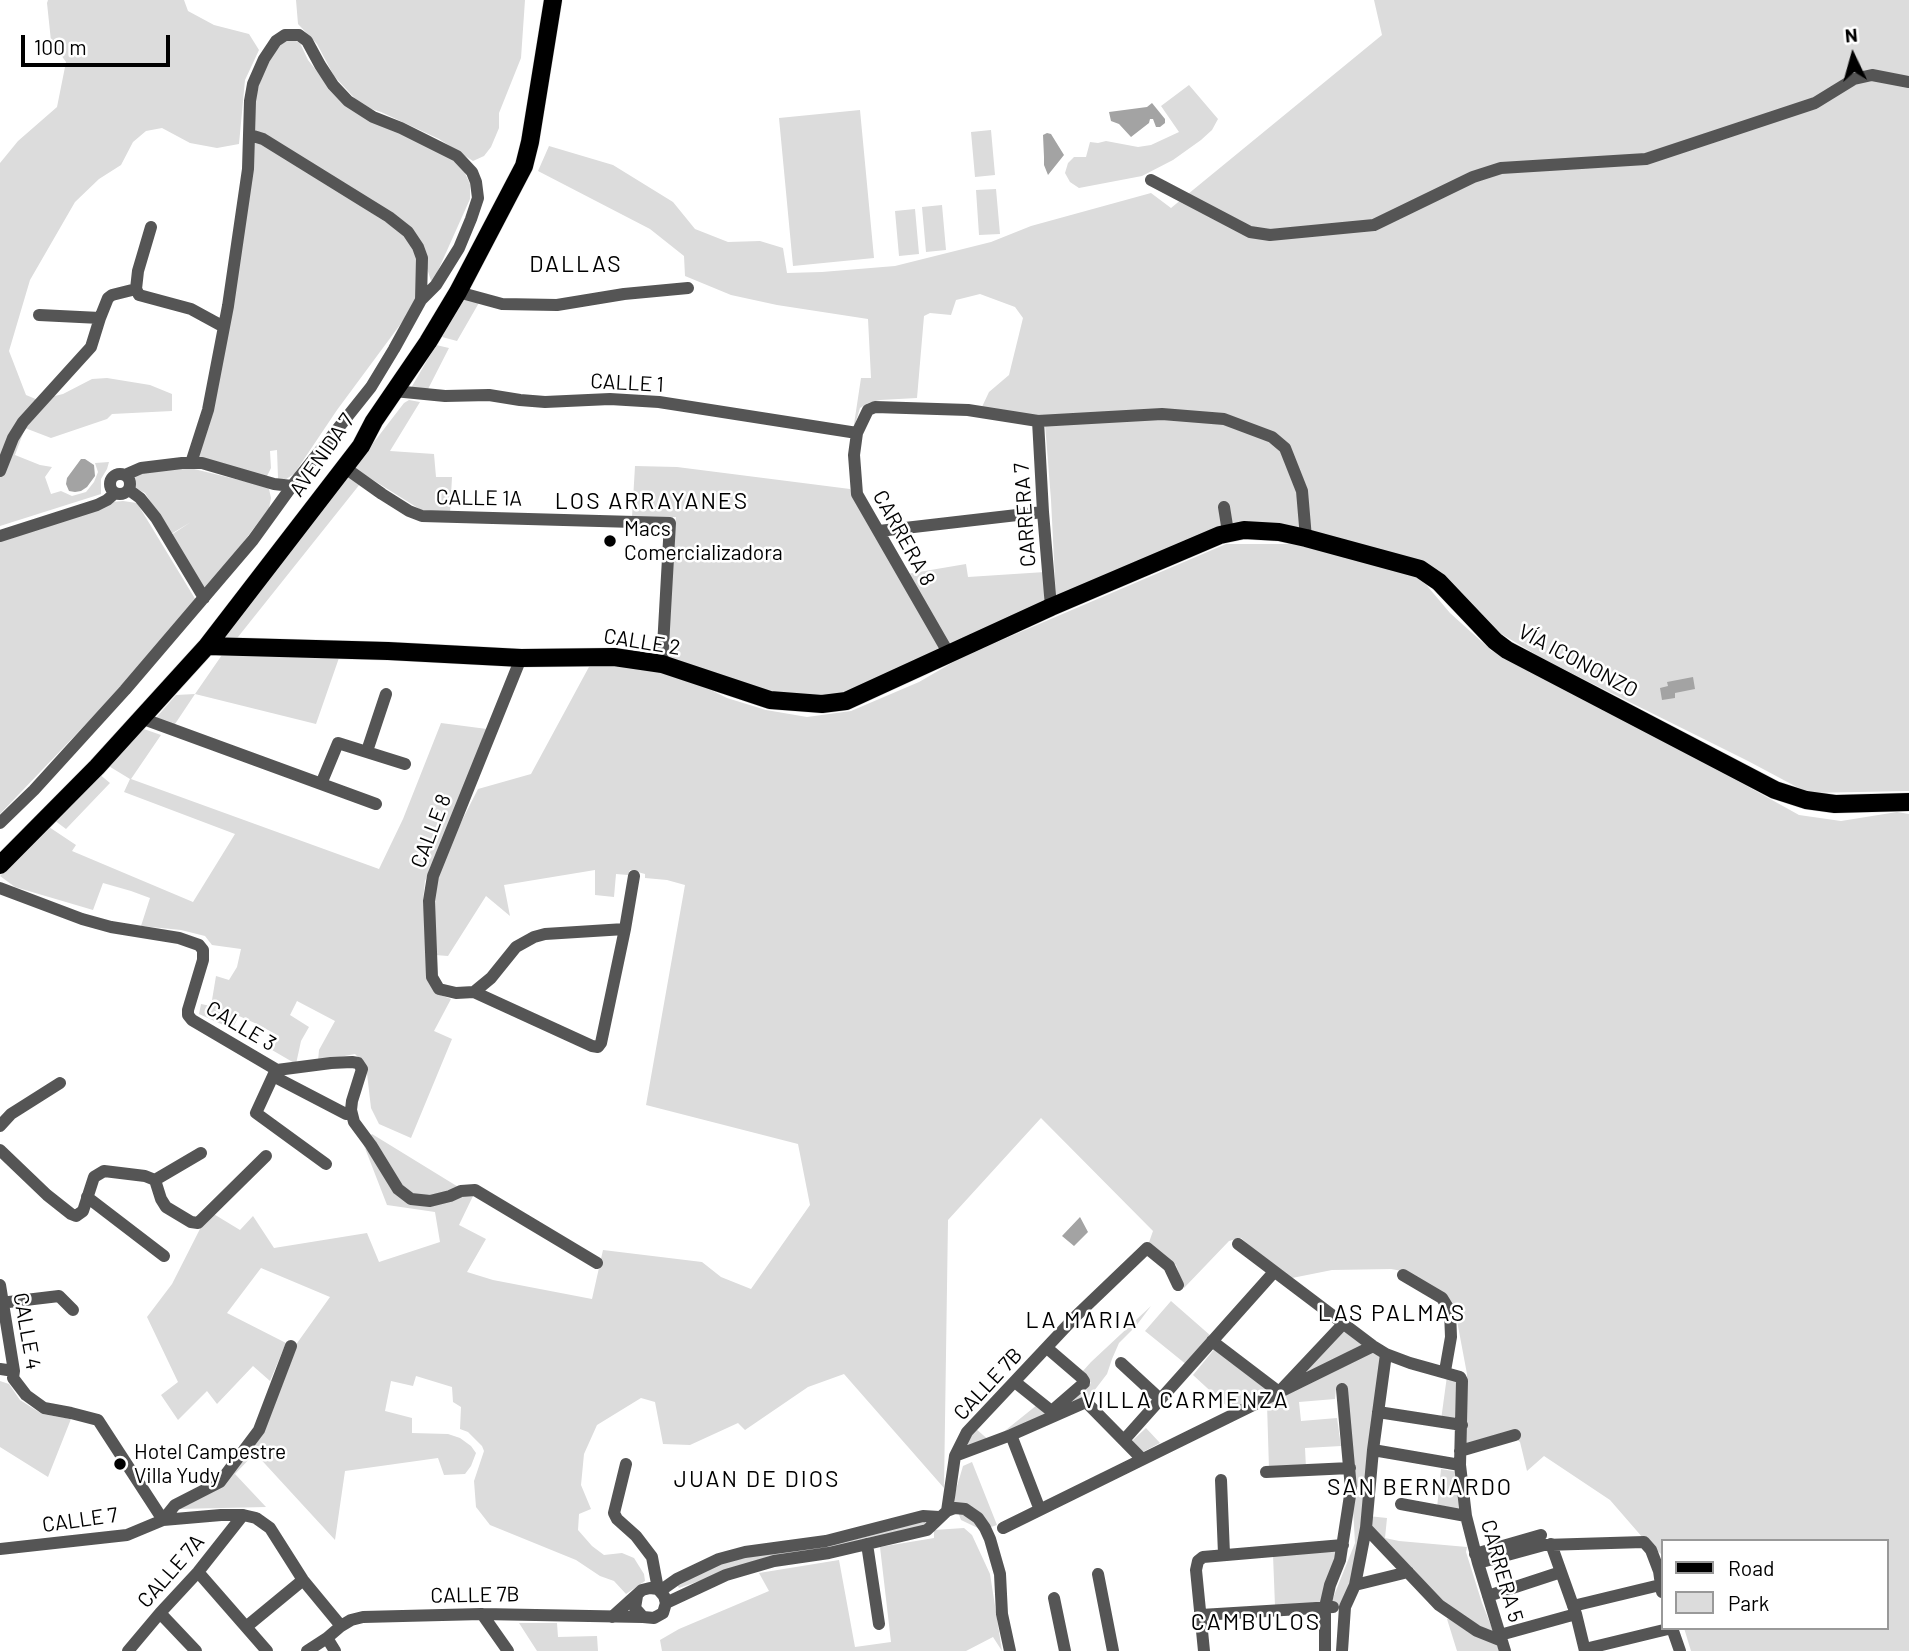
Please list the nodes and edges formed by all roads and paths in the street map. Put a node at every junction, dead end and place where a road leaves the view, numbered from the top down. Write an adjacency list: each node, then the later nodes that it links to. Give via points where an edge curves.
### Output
1 (553, 0): 8 (main road, AVENIDA 7, via 524,166)
2 (1909, 82): 4 (street, via 1872,75 1854,79 1815,103 1646,159 1501,168 1374,226 1270,235 1250,232)
3 (250, 135): 9 (street, via 408,232 422,258); 9 (street, via 253,84 276,41 291,34 307,41 348,100 373,117 457,156 472,172 478,198 459,248); 12 (street)
4 (1151, 180)
5 (151, 227): 7 (street)
6 (688, 288): 8 (street, via 557,305 502,304)
7 (136, 289): 11 (street, via 111,295); 12 (street, via 139,295 191,309)
8 (458, 292): 13 (main road, AVENIDA 7)
9 (421, 300): 20 (street, via 370,387)
10 (39, 315): 11 (street)
11 (100, 318): 18 (street, via 91,347 23,422)
12 (224, 327): 16 (street, via 208,410)
13 (394, 391): 15 (street, CALLE 1, via 545,402 659,402); 17 (main road, AVENIDA 7)
14 (1038, 421): 15 (street, via 968,410 875,407 868,410); 24 (street, CARRERA 7); 28 (street, via 1162,414 1224,419 1272,437 1284,448 1302,491)
15 (857, 433): 25 (street, CARRERA 8, via 857,494)
16 (191, 463): 19 (street, via 141,468); 20 (street)
17 (344, 467): 31 (main road, AVENIDA 7); 34 (street, CALLE 1A, via 422,516 670,523)
18 (0, 471)
19 (125, 475): 21 (street); 22 (street, via 111,479)
20 (292, 486): 29 (street)
21 (129, 490): 22 (street); 29 (street, via 156,518)
22 (114, 493): 27 (street, via 97,505)
23 (1224, 507): 26 (street)
24 (1043, 512): 25 (street); 30 (street, CARRERA 7)
25 (879, 531): 32 (street, CARRERA 8)
26 (1228, 532): 28 (main road, VÍA ICONONZO); 30 (main road, VÍA ICONONZO)
27 (0, 536)
28 (1306, 538): 40 (main road, VÍA ICONONZO, via 1420,569 1507,650 1775,790 1835,804)
29 (204, 598): 42 (street, via 80,740)
30 (1049, 608): 32 (main road, CALLE 2)
31 (206, 646): 33 (main road, CALLE 2); 36 (main road, AVENIDA 7)
32 (949, 654): 34 (main road, CALLE 2, via 846,701 822,704 770,700)
33 (521, 658): 34 (main road, CALLE 2, via 614,657); 47 (street, CALLE 8, via 433,876 429,901 432,977 439,989)
34 (662, 664)
35 (386, 694): 37 (street)
36 (141, 718): 39 (street); 43 (main road, AVENIDA 7)
37 (366, 751): 38 (street); 39 (street, via 338,743)
38 (405, 764)
39 (321, 784): 41 (street)
40 (1909, 802)
41 (376, 804)
42 (0, 823)
43 (0, 864)
44 (634, 876): 46 (street)
45 (0, 888): 48 (street, CALLE 3, via 111,928 199,945 203,960 188,1015)
46 (625, 929): 47 (street, via 534,937 516,947); 47 (street, via 598,1047)
47 (474, 992)
48 (275, 1073): 50 (street); 55 (street, via 256,1113); 60 (street, CALLE 3, via 359,1063 362,1069 351,1110 354,1122 398,1189 411,1199 430,1201 475,1190)
49 (60, 1083): 51 (street)
50 (346, 1114)
51 (0, 1126)
52 (0, 1150): 57 (street, via 71,1214 83,1212)
53 (201, 1153): 56 (street)
54 (266, 1156): 56 (street, via 198,1223 166,1207)
55 (326, 1164)
56 (155, 1180): 57 (street, via 104,1171 94,1177)
57 (87, 1197): 59 (street)
58 (1238, 1244): 61 (street)
59 (164, 1256)
60 (597, 1263)
61 (1274, 1272): 67 (street); 68 (street)
62 (1403, 1275): 76 (street, via 1442,1298 1450,1311)
63 (0, 1284): 65 (street, CALLE 4)
64 (1178, 1285): 71 (street, CALLE 7B, via 1169,1266 1147,1248)
65 (1, 1303): 66 (street, via 59,1296); 75 (street, CALLE 4)
66 (73, 1311)
67 (1343, 1324): 70 (street); 79 (street)
68 (1212, 1341): 79 (street); 80 (street)
69 (291, 1346): 102 (street, via 259,1430 220,1482 176,1505)
70 (1373, 1346): 72 (street); 79 (street)
71 (1047, 1348): 77 (street, CALLE 7B); 77 (street, via 1084,1384 1051,1410)
72 (1386, 1354): 76 (street); 81 (street)
73 (1121, 1363): 80 (street)
74 (0, 1369): 75 (street)
75 (14, 1371): 102 (street, CALLE 4, via 13,1378 26,1395 44,1408 98,1420)
76 (1445, 1371): 82 (street, CARRERA 5, via 1462,1381)
77 (1015, 1382): 88 (street, CALLE 7B, via 967,1432)
78 (1342, 1389): 92 (street)
79 (1279, 1392): 89 (street)
80 (1160, 1399): 85 (street)
81 (1378, 1412): 82 (street); 86 (street)
82 (1462, 1425): 87 (street, CARRERA 5)
83 (1011, 1435): 85 (street, via 1086,1402); 88 (street); 98 (street)
84 (1515, 1435): 87 (street)
85 (1124, 1440): 89 (street)
86 (1373, 1450): 91 (street); 96 (street)
87 (1461, 1451): 91 (street, CARRERA 5)
88 (956, 1456): 99 (street, CALLE 7B)
89 (1142, 1459): 98 (street)
90 (626, 1464): 120 (street, via 614,1513 652,1557)
91 (1460, 1465): 101 (street, CARRERA 5)
92 (1350, 1468): 93 (street); 95 (street)
93 (1266, 1472)
94 (1221, 1480): 110 (street)
95 (1351, 1489): 96 (street); 108 (street)
96 (1369, 1490): 104 (street)
97 (1401, 1504): 101 (street)
98 (1040, 1510): 103 (street)
99 (943, 1514): 106 (street, via 928,1530); 120 (street, via 719,1559 677,1579); 146 (street, via 965,1509 985,1528 1000,1574)
100 (243, 1515): 102 (street); 112 (street, CALLE 7A); 116 (street, via 270,1528)
101 (1466, 1516): 111 (street, CARRERA 5)
102 (163, 1520): 109 (street, CALLE 7, via 127,1535)
103 (1003, 1528)
104 (1366, 1528): 113 (street); 118 (street)
105 (1541, 1535): 111 (street)
106 (867, 1544): 120 (street, via 774,1561); 132 (street)
107 (1551, 1544): 111 (street); 114 (street); 117 (street, via 1644,1542)
108 (1343, 1545): 110 (street); 124 (street)
109 (0, 1549)
110 (1224, 1554): 129 (street, via 1198,1561)
111 (1477, 1559): 122 (street, CARRERA 5)
112 (198, 1572): 127 (street, CALLE 7A); 134 (street)
113 (1409, 1572): 118 (street); 138 (street, via 1450,1613)
114 (1561, 1572): 122 (street); 126 (street)
115 (1098, 1574): 148 (street)
116 (303, 1580): 133 (street); 134 (street)
117 (1660, 1580)
118 (1355, 1585): 125 (street)
119 (1660, 1588): 126 (street)
120 (661, 1594): 121 (street, via 646,1588); 131 (street, via 663,1613)
121 (637, 1595): 130 (street); 131 (street, via 635,1608)
122 (1488, 1596): 138 (street, CARRERA 5)
123 (1054, 1598): 147 (street)
124 (1325, 1607): 125 (street); 129 (street); 150 (street)
125 (1345, 1607): 151 (street)
126 (1575, 1610): 138 (street); 139 (street)
127 (160, 1613): 140 (street, CALLE 7A); 141 (street)
128 (482, 1614): 130 (street, CALLE 7B); 133 (street, CALLE 7B, via 363,1618); 145 (street)
129 (1201, 1615): 149 (street)
130 (612, 1617): 131 (street, CALLE 7B)
131 (643, 1617)
132 (879, 1624)
133 (341, 1626): 137 (street)
134 (246, 1627): 142 (street)
135 (1664, 1630): 139 (street)
136 (1673, 1630): 152 (street)
137 (327, 1638): 143 (street); 144 (street)
138 (1502, 1642)
139 (1585, 1650)
140 (128, 1651)
141 (196, 1651)
142 (267, 1651)
143 (307, 1651)
144 (335, 1651)
145 (508, 1651)
146 (1010, 1651)
147 (1065, 1651)
148 (1113, 1651)
149 (1204, 1651)
150 (1325, 1651)
151 (1342, 1651)
152 (1680, 1651)

